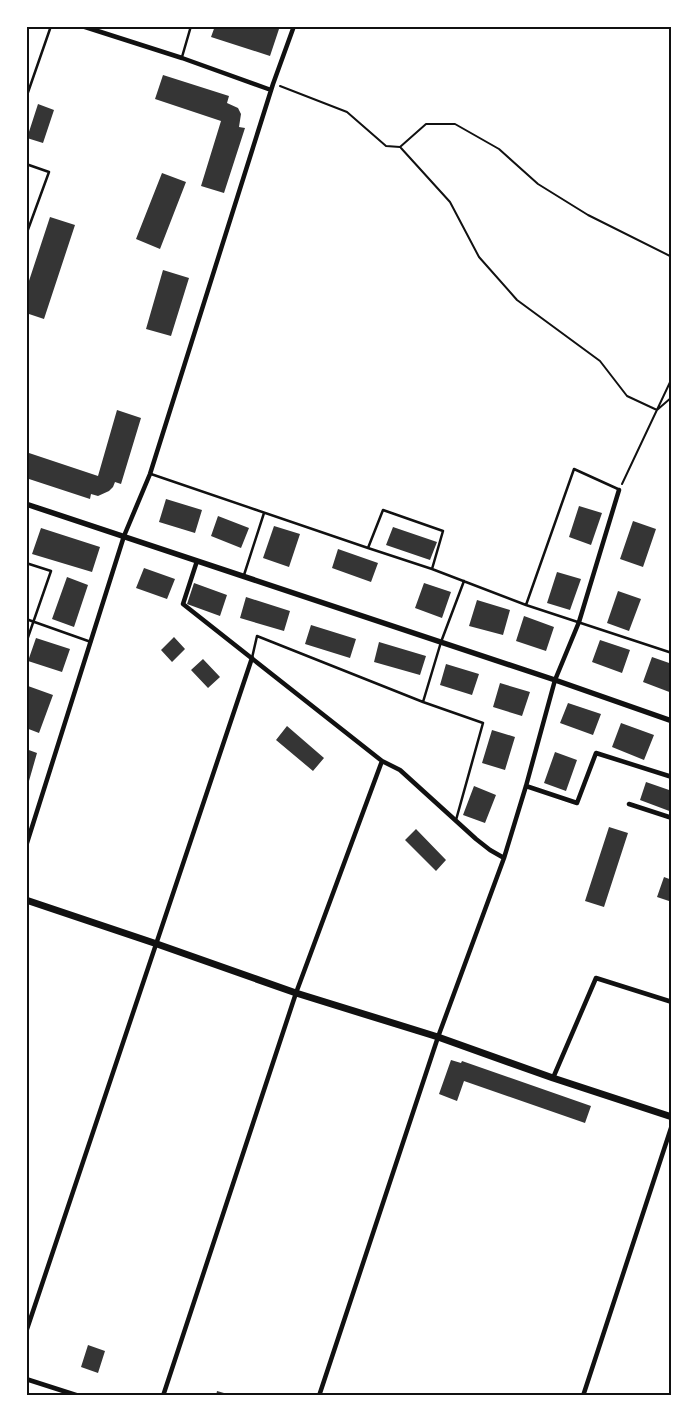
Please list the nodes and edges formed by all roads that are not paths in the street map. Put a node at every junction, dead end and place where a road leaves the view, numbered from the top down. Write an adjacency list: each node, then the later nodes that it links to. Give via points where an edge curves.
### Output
1 (51, 26): 7 (lane)
2 (82, 26): 5 (street)
3 (191, 26): 5 (lane)
4 (294, 26): 6 (street)
5 (182, 58): 6 (street)
6 (271, 90): 10 (street)
7 (26, 98)
8 (26, 164): 9 (lane, via 49,172)
9 (26, 235)
10 (150, 474): 13 (lane); 14 (street)
11 (619, 490): 21 (lane, via 574,469); 24 (street)
12 (26, 504): 14 (street)
13 (264, 513): 15 (lane); 19 (lane)
14 (124, 536): 16 (street); 25 (street)
15 (368, 548): 18 (lane); 18 (lane, via 383,510 443,531)
16 (196, 561): 19 (street); 29 (street, via 183,604)
17 (26, 563): 23 (lane, via 51,572)
18 (432, 568): 20 (lane)
19 (244, 576): 26 (street)
20 (464, 581): 21 (lane); 26 (lane)
21 (526, 605): 24 (lane)
22 (26, 619): 23 (lane)
23 (34, 621): 25 (lane); 27 (lane)
24 (579, 622): 28 (lane); 30 (street)
25 (91, 642): 39 (street)
26 (441, 642): 30 (street); 31 (lane)
27 (26, 643)
28 (672, 653)
29 (252, 658): 31 (lane, via 257,636); 33 (street); 42 (street)
30 (555, 680): 32 (street); 35 (street)
31 (423, 702): 38 (lane, via 483,723)
32 (672, 721)
33 (382, 761): 38 (street, via 400,770); 43 (street)
34 (672, 777): 35 (street, via 596,753 577,803)
35 (526, 786): 40 (street)
36 (629, 804): 37 (street)
37 (672, 818)
38 (456, 820): 40 (street)
39 (26, 846)
40 (504, 858): 45 (street)
41 (26, 900): 42 (main road)
42 (157, 944): 43 (main road); 49 (street)
43 (296, 993): 45 (main road); 52 (street)
44 (672, 1002): 46 (street, via 596,978)
45 (438, 1037): 46 (main road); 53 (street)
46 (553, 1078): 47 (main road)
47 (672, 1117)
48 (672, 1126): 54 (street)
49 (26, 1332)
50 (26, 1379): 51 (street)
51 (80, 1396)
52 (163, 1396)
53 (319, 1396)
54 (583, 1396)

